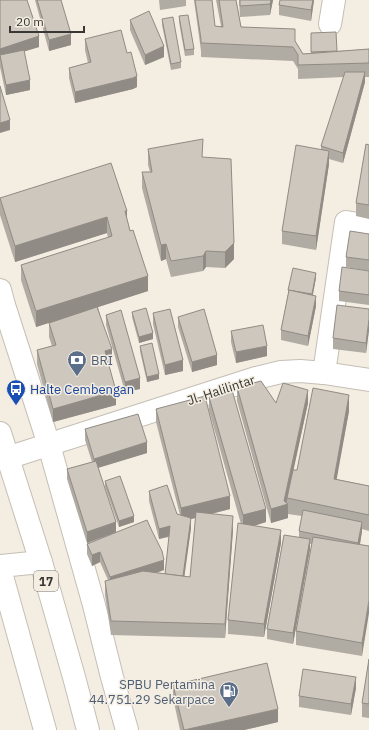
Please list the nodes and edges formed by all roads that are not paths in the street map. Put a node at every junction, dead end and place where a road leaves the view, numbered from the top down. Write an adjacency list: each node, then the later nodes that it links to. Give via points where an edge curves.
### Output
1 (334, 0): 2 (main road)
2 (330, 24)
3 (369, 226): 5 (main road, via 346,222)
4 (0, 290): 8 (main road)
5 (324, 373): 6 (main road, Jl. Halilintar); 8 (main road, Jl. Halilintar, via 281,372 256,378)
6 (369, 380)
7 (0, 433): 9 (main road, 17)
8 (50, 445): 9 (main road, Jl. Halilintar); 14 (main road)
9 (7, 458): 10 (main road, 17)
10 (41, 562): 11 (main road); 13 (main road, 17)
11 (0, 567): 12 (main road)
12 (45, 730)
13 (88, 730)
14 (127, 730)

